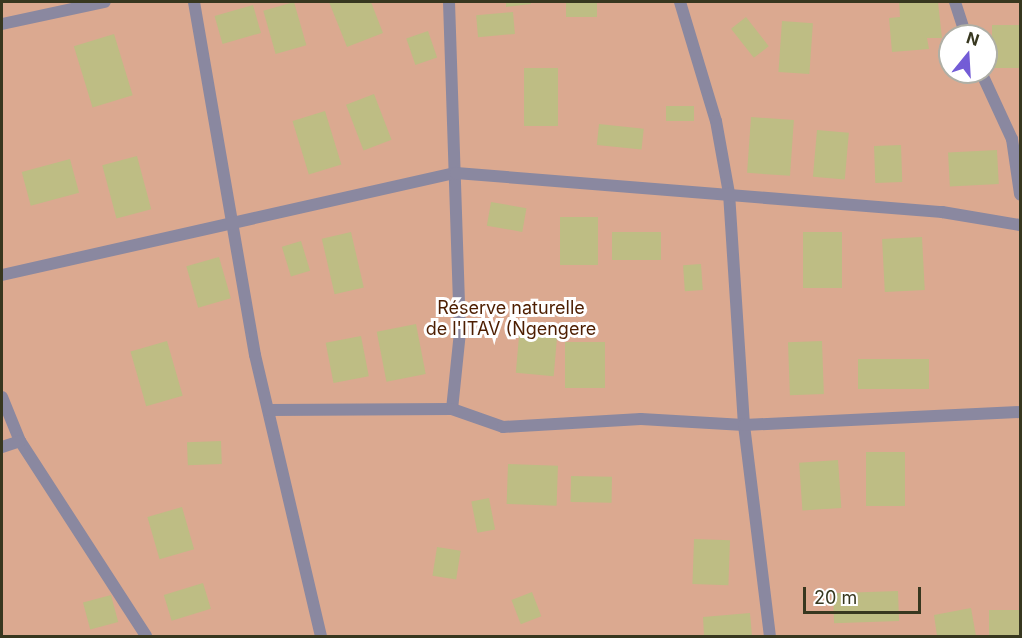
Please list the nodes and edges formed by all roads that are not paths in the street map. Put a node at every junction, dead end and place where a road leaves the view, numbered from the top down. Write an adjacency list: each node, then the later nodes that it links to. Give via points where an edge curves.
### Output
1 (105, 2): 6 (street)
2 (194, 2): 13 (street)
3 (449, 2): 9 (street)
4 (680, 2): 10 (street, via 716,121)
5 (955, 2): 7 (street)
6 (2, 24)
7 (962, 24)
8 (987, 84): 11 (street, via 1012,139)
9 (456, 173): 10 (street); 13 (street); 16 (street, via 460,332)
10 (729, 193): 12 (street); 19 (street)
11 (1020, 194)
12 (1020, 225)
13 (234, 226): 14 (street); 17 (street)
14 (2, 275)
15 (2, 397): 20 (street)
16 (452, 409): 17 (street); 19 (street, via 503,427 641,419)
17 (269, 410): 23 (street)
18 (1020, 412): 19 (street)
19 (744, 425): 24 (street)
20 (20, 441): 21 (street); 22 (street)
21 (2, 447)
22 (146, 636)
23 (321, 636)
24 (770, 636)

